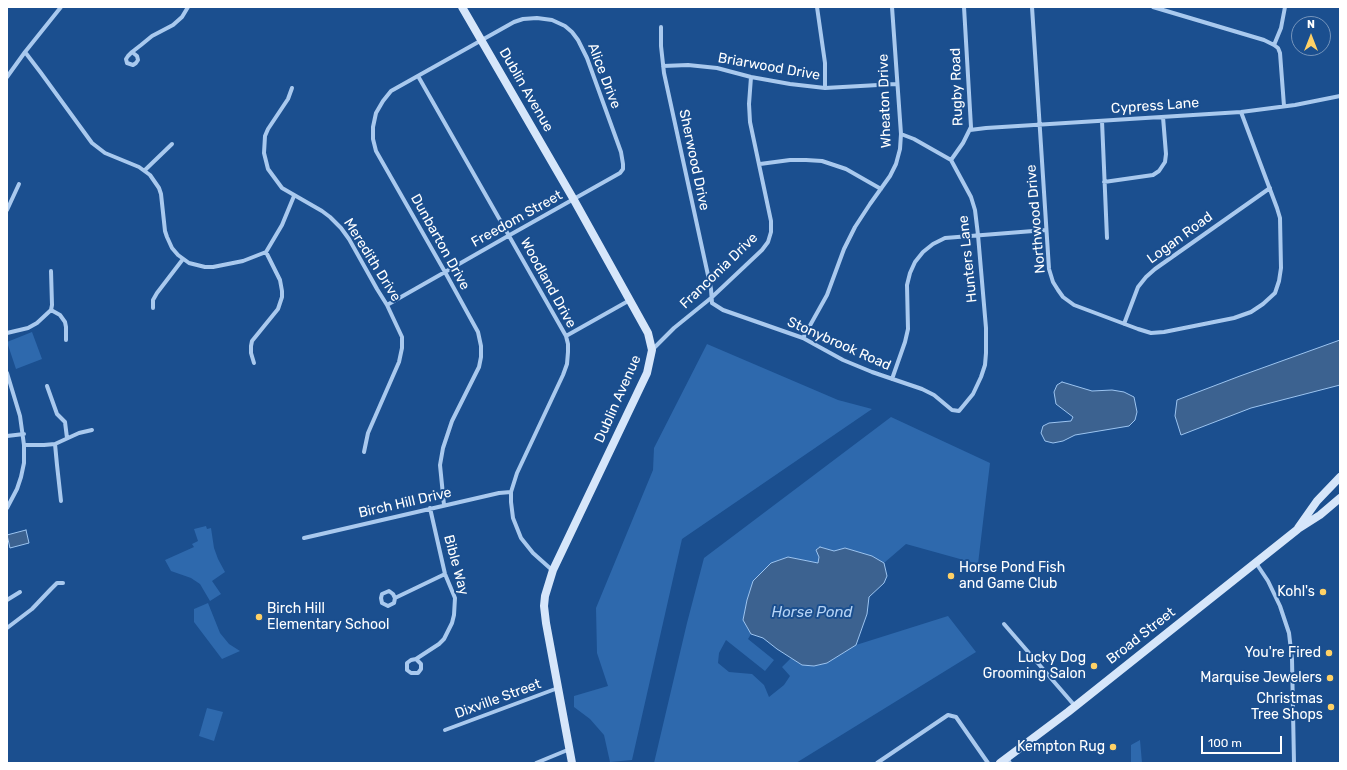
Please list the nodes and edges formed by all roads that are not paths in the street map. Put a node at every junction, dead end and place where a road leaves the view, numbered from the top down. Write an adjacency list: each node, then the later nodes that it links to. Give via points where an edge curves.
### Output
1 (61, 7): 13 (street)
2 (188, 7): 14 (street, via 173,25 152,36)
3 (462, 7): 11 (street, Dublin Avenue)
4 (817, 7): 21 (street)
5 (892, 7): 19 (street, Wheaton Drive)
6 (964, 7): 28 (street, Rugby Road)
7 (1032, 7): 27 (street, Northwood Drive)
8 (1153, 7): 12 (street)
9 (1285, 7): 12 (street)
10 (660, 27): 15 (street, Sherwood Drive)
11 (482, 40): 16 (street, Dunbarton Drive); 39 (street, Dublin Avenue); 39 (street, Alice Drive, via 514,22 537,18 552,20 565,26 581,44 621,152 623,169 618,176)
12 (1274, 45): 23 (street, via 1280,53)
13 (25, 52): 17 (street); 33 (street, via 92,143 105,153)
14 (132, 52)
15 (663, 66): 18 (street, Briarwood Drive, via 717,68); 49 (street, Sherwood Drive)
16 (418, 76): 43 (street, Woodland Drive); 48 (street, Dunbarton Drive, via 391,91 383,101 376,113 373,139 376,151)
17 (7, 77)
18 (751, 77): 21 (street, Briarwood Drive); 32 (street, Franconia Drive, via 750,122)
19 (896, 84): 21 (street, Briarwood Drive); 29 (street, Wheaton Drive)
20 (292, 88): 38 (street, Meredith Drive, via 288,99 268,129 264,145 268,169 282,188)
21 (825, 88)
22 (1340, 96): 23 (street, Cypress Lane)
23 (1284, 106): 24 (street, Cypress Lane)
24 (1241, 112): 25 (street, Cypress Lane); 36 (street, Northwood Drive)
25 (1163, 117): 26 (street, Cypress Lane); 34 (street, via 1166,154 1165,162 1159,171 1153,175)
26 (1102, 121): 27 (street, Cypress Lane); 34 (street)
27 (1041, 124): 28 (street, Cypress Lane); 41 (street, Northwood Drive)
28 (970, 130): 31 (street, Rugby Road)
29 (900, 134): 31 (street); 37 (street, Wheaton Drive, via 896,164)
30 (172, 144): 33 (street)
31 (951, 160): 42 (street, Hunters Lane, via 971,197)
32 (760, 164): 37 (street, via 790,160 822,161 846,169); 49 (street, Franconia Drive, via 771,221 768,242)
33 (145, 170): 46 (street, via 155,181 161,194 165,231 172,248)
34 (1104, 182): 44 (street)
35 (19, 184): 40 (street)
36 (1270, 188): 54 (street, Logan Road, via 1146,277 1138,287); 54 (street, Northwood Drive, via 1280,218 1281,268 1275,293 1251,312 1234,318 1151,333)
37 (881, 189): 57 (street, Wheaton Drive, via 855,227 827,295)
38 (294, 196): 45 (street, via 282,225); 51 (street, Meredith Drive, via 322,211 341,228)
39 (574, 200): 43 (street, Freedom Street); 50 (street, Dublin Avenue)
40 (7, 210)
41 (1046, 230): 42 (street); 54 (street, Northwood Drive, via 1049,269 1053,282 1063,297 1074,305)
42 (978, 235): 62 (street, via 945,238 928,247 915,262 907,285 908,323 905,342); 64 (street, Hunters Lane, via 986,328 985,366 973,394)
43 (508, 236): 48 (street, Freedom Street); 56 (street, Woodland Drive)
44 (1107, 238)
45 (266, 252): 46 (street, via 243,261 213,267 199,266); 60 (street, via 280,280 282,297 278,309 252,341 251,353)
46 (182, 259): 52 (street, via 157,293 153,300)
47 (51, 271): 53 (street)
48 (445, 272): 51 (street, Freedom Street); 76 (street, Dunbarton Drive, via 478,332 481,357 479,367 452,421 443,448 440,465)
49 (711, 298): 57 (street, Stonybrook Road, via 712,303 723,310); 59 (street, Franconia Drive)
50 (630, 300): 56 (street); 59 (street, Dublin Avenue, via 648,333)
51 (388, 305): 71 (street, Meredith Drive, via 400,332 402,348 396,370 368,433)
52 (153, 308)
53 (51, 310): 55 (street, via 28,328); 58 (street, via 60,315 65,322)
54 (1124, 324)
55 (7, 334)
56 (566, 336): 73 (street, Woodland Drive, via 568,352 564,375 522,461)
57 (803, 338): 62 (street, Stonybrook Road, via 843,360)
58 (66, 340)
59 (652, 350): 82 (street, Dublin Avenue, via 647,373)
60 (254, 363)
61 (7, 373): 66 (street)
62 (892, 379): 64 (street, Stonybrook Road, via 934,394 952,410)
63 (47, 386): 68 (street, via 57,414 65,422)
64 (959, 411)
65 (92, 430): 68 (street)
66 (24, 434): 67 (street); 70 (street)
67 (7, 436)
68 (67, 438): 69 (street)
69 (55, 444): 70 (street); 75 (street)
70 (24, 445): 77 (street, via 21,477)
71 (364, 452)
72 (1340, 477): 79 (street, Broad Street, via 1317,501)
73 (511, 492): 76 (street, Birch Hill Drive); 82 (street, Woodland Drive, via 511,510 517,532 526,546)
74 (1340, 498): 79 (street, Broad Street)
75 (61, 501)
76 (444, 505): 78 (street, Birch Hill Drive)
77 (7, 508)
78 (430, 508): 80 (street, Birch Hill Drive); 83 (street, Bible Way)
79 (1298, 529): 81 (street, Broad Street)
80 (304, 538)
81 (1256, 563): 92 (street, Broad Street); 100 (street, via 1271,587 1289,633)
82 (553, 570): 91 (street, Dublin Avenue, via 546,588 544,606)
83 (445, 574): 86 (street); 90 (street, Bible Way, via 455,598 452,623 444,639)
84 (63, 583): 89 (street, via 50,588 32,609)
85 (20, 592): 87 (street)
86 (395, 598)
87 (7, 600)
88 (1004, 624): 92 (street)
89 (7, 628)
90 (416, 659)
91 (558, 688): 93 (street, Dixville Street); 94 (street, Dublin Avenue)
92 (1075, 706): 95 (street, Broad Street)
93 (446, 730)
94 (570, 749): 96 (street); 97 (street, Dublin Avenue)
95 (1006, 761)
96 (536, 763)
97 (572, 763)
98 (877, 763): 99 (street, via 948,715 956,716)
99 (988, 763)
100 (1294, 763)

